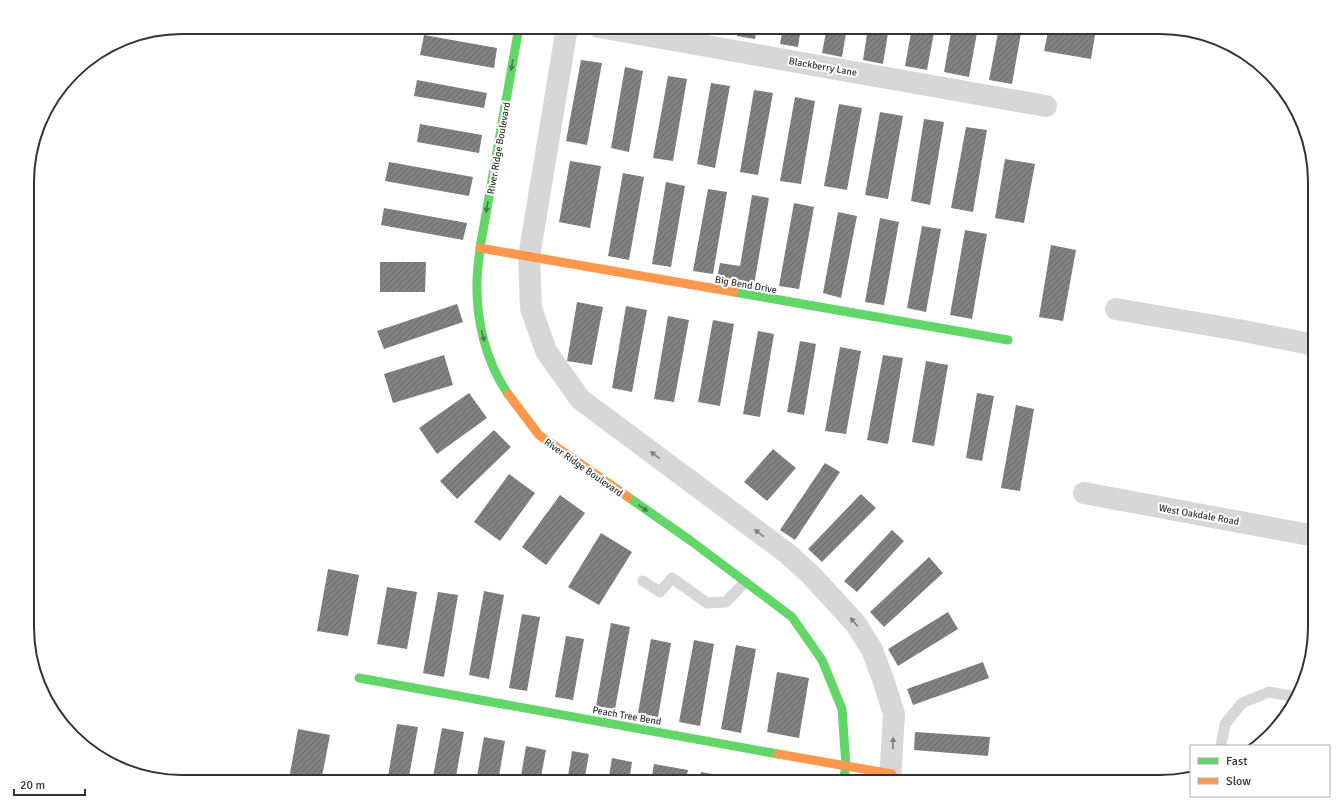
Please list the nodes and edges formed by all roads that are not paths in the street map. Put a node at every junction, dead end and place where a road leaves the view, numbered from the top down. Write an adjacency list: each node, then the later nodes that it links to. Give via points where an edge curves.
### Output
1 (518, 34): 5 (street, River Ridge Boulevard, one-way to 5)
2 (566, 34): 6 (street)
3 (639, 34): 4 (street, Blackberry Lane)
4 (1046, 106)
5 (480, 248): 6 (street, Big Bend Drive); 13 (street, River Ridge Boulevard, one-way to 13, via 478,307 481,329 491,363 506,392 539,435 691,541)
6 (529, 257): 8 (street, Big Bend Drive); 20 (street, one-way to 6, via 894,714 872,650 856,624 788,554 580,399 546,351 530,308)
7 (1116, 309): 9 (street)
8 (1008, 340)
9 (1308, 344)
10 (1084, 493): 11 (street, West Oakdale Road)
11 (1308, 535)
12 (643, 581): 13 (lane, via 660,592 672,578 706,603 726,602)
13 (745, 582): 17 (street, River Ridge Boulevard, via 792,617 822,660 842,709)
14 (359, 678): 17 (street, Peach Tree Bend)
15 (1291, 696): 16 (lane, via 1269,692 1242,703 1225,724)
16 (1221, 745)
17 (846, 766): 18 (street, River Ridge Boulevard); 19 (street, Peach Tree Bend)
18 (844, 775)
19 (880, 775)
20 (891, 775)

